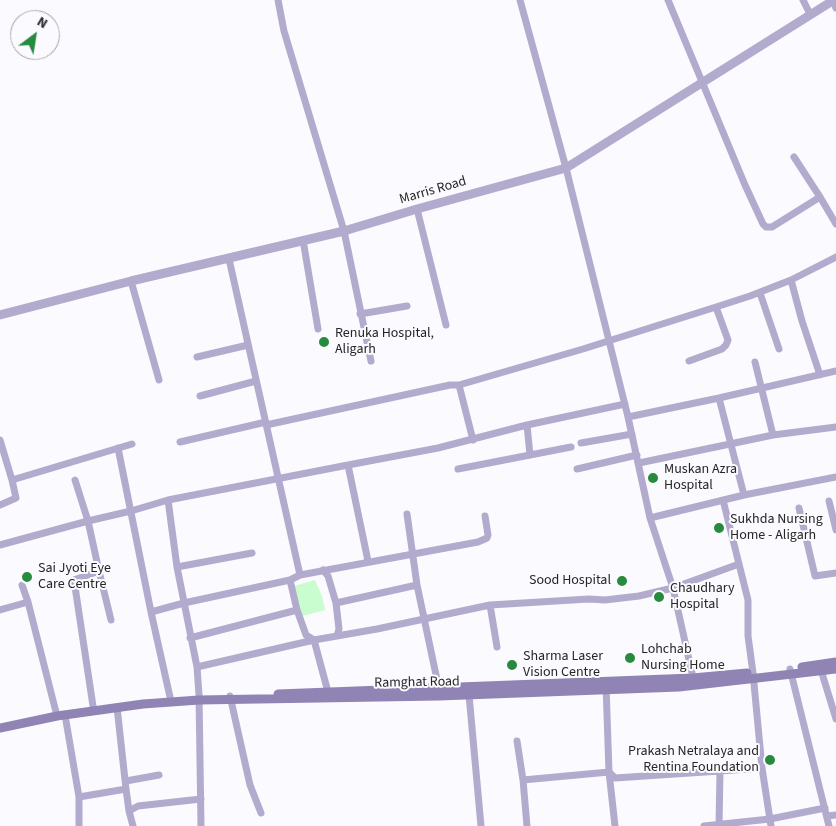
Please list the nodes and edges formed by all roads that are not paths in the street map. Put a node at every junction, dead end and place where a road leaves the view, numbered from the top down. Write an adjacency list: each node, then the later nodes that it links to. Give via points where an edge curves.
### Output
1 (278, 0): 13 (street, via 284,32)
2 (521, 0): 9 (street)
3 (668, 0): 7 (street)
4 (803, 0): 6 (street)
5 (834, 3): 6 (street, Marris Road)
6 (810, 14): 7 (street, Marris Road)
7 (703, 84): 9 (street, Marris Road); 10 (street, via 763,224 772,227)
8 (794, 157): 10 (street)
9 (566, 168): 11 (street, Marris Road); 26 (street)
10 (820, 197): 12 (street)
11 (417, 209): 13 (street, Marris Road); 24 (street)
12 (836, 224)
13 (344, 231): 14 (street, Marris Road); 22 (street)
14 (303, 240): 16 (street, Marris Road); 25 (street)
15 (836, 257): 17 (street)
16 (229, 259): 18 (street, Marris Road); 27 (street)
17 (791, 280): 19 (street); 34 (street)
18 (131, 282): 23 (street, Marris Road); 35 (street)
19 (760, 293): 21 (street); 28 (street)
20 (407, 306): 22 (street)
21 (716, 306): 26 (street); 30 (street, via 728,340 726,345)
22 (360, 314): 31 (street)
23 (0, 316)
24 (446, 326)
25 (318, 329)
26 (608, 341): 37 (street); 41 (street)
27 (248, 345): 29 (street); 36 (street)
28 (779, 349)
29 (197, 357)
30 (689, 361)
31 (372, 362)
32 (755, 362): 38 (street)
33 (836, 371): 34 (street)
34 (820, 375): 38 (street)
35 (159, 380)
36 (256, 381): 39 (street); 43 (street)
37 (459, 385): 43 (street); 49 (street)
38 (761, 388): 40 (street); 47 (street)
39 (200, 396)
40 (719, 398): 42 (street); 53 (street)
41 (625, 404): 42 (street); 44 (street)
42 (628, 417): 46 (street)
43 (266, 423): 50 (street); 62 (street)
44 (527, 425): 49 (street); 56 (street)
45 (836, 427): 47 (street)
46 (632, 434): 51 (street); 57 (street)
47 (773, 435): 53 (street)
48 (0, 440): 64 (street)
49 (473, 440): 59 (street)
50 (180, 442)
51 (582, 443)
52 (132, 444): 55 (street)
53 (731, 445): 58 (street); 66 (street)
54 (571, 447): 56 (street)
55 (118, 448): 64 (street); 72 (street)
56 (530, 455): 60 (street)
57 (637, 455): 58 (street); 61 (street)
58 (639, 464): 75 (street)
59 (348, 465): 62 (street); 81 (street)
60 (458, 469)
61 (577, 469)
62 (278, 478): 67 (street); 87 (street)
63 (836, 478): 66 (street)
64 (12, 480): 70 (street, via 16,498)
65 (75, 480): 76 (street)
66 (744, 495): 68 (street)
67 (168, 500): 72 (street); 83 (street)
68 (723, 500): 75 (street); 82 (street)
69 (829, 501): 77 (street)
70 (0, 505)
71 (799, 508): 86 (street, via 815,576)
72 (131, 511): 76 (street); 98 (street)
73 (407, 514): 80 (street)
74 (485, 516): 80 (street, via 487,538)
75 (650, 518): 91 (street)
76 (88, 521): 78 (street); 84 (street)
77 (836, 530)
78 (0, 545)
79 (252, 553): 83 (street)
80 (412, 555): 81 (street); 90 (street)
81 (368, 561): 85 (street)
82 (739, 564): 91 (street); 110 (street, via 748,600 748,636)
83 (177, 567): 93 (street)
84 (99, 570): 100 (street); 119 (street, via 74,580)
85 (323, 570): 87 (street); 94 (street)
86 (836, 573)
87 (300, 575): 88 (street)
88 (290, 580): 93 (street); 97 (street)
89 (22, 585): 92 (street)
90 (418, 585): 94 (street); 99 (street)
91 (673, 588): 95 (street, via 605,600); 111 (street)
92 (28, 602): 96 (street); 121 (street)
93 (184, 603): 98 (street); 102 (street)
94 (336, 603): 101 (street)
95 (490, 605): 99 (street); 104 (street)
96 (0, 610)
97 (297, 610): 102 (street); 103 (street, via 306,635)
98 (150, 612): 116 (street)
99 (424, 618): 101 (street); 113 (street)
100 (111, 620)
101 (337, 636): 103 (street)
102 (190, 638): 106 (street)
103 (314, 640): 106 (street); 114 (street)
104 (497, 647)
105 (836, 662): 109 (main road, Ramghat Road)
106 (197, 668): 117 (street)
107 (836, 669): 108 (main road, Ramghat Road)
108 (821, 670): 109 (main road, Ramghat Road); 122 (street)
109 (791, 672): 110 (main road, Ramghat Road); 136 (street)
110 (754, 676): 111 (main road, Ramghat Road); 126 (street)
111 (694, 682): 112 (main road, Ramghat Road)
112 (606, 686): 113 (main road, Ramghat Road); 115 (main road, Ramghat Road); 128 (street)
113 (439, 689): 114 (main road, Ramghat Road)
114 (328, 692): 118 (main road, Ramghat Road)
115 (468, 695): 118 (main road, Ramghat Road); 144 (street)
116 (170, 697): 117 (main road, Ramghat Road); 119 (main road, Ramghat Road)
117 (199, 698): 118 (main road, Ramghat Road); 120 (main road, Ramghat Road); 134 (street)
118 (231, 698): 137 (street, via 250,785)
119 (93, 706): 121 (main road, Ramghat Road)
120 (117, 707): 121 (main road, Ramghat Road); 131 (street)
121 (59, 714): 123 (main road, Ramghat Road); 124 (main road, Ramghat Road); 133 (street)
122 (836, 719)
123 (0, 723)
124 (0, 728)
125 (517, 741): 130 (street)
126 (762, 768): 127 (street); 139 (street)
127 (720, 771): 128 (street, via 615,778); 140 (street)
128 (609, 772): 130 (street); 146 (street)
129 (159, 775): 131 (street)
130 (523, 780): 145 (street)
131 (126, 781): 132 (street)
132 (126, 789): 133 (street); 135 (street)
133 (79, 797): 141 (street)
134 (201, 799): 135 (street, via 138,806); 143 (street)
135 (129, 810): 142 (street)
136 (826, 812): 138 (street); 139 (street); 148 (street)
137 (261, 813)
138 (836, 815)
139 (771, 823): 140 (street)
140 (718, 825): 147 (street)
141 (79, 826)
142 (133, 826)
143 (201, 826)
144 (481, 826)
145 (528, 826)
146 (615, 826)
147 (704, 826)
148 (829, 826)

